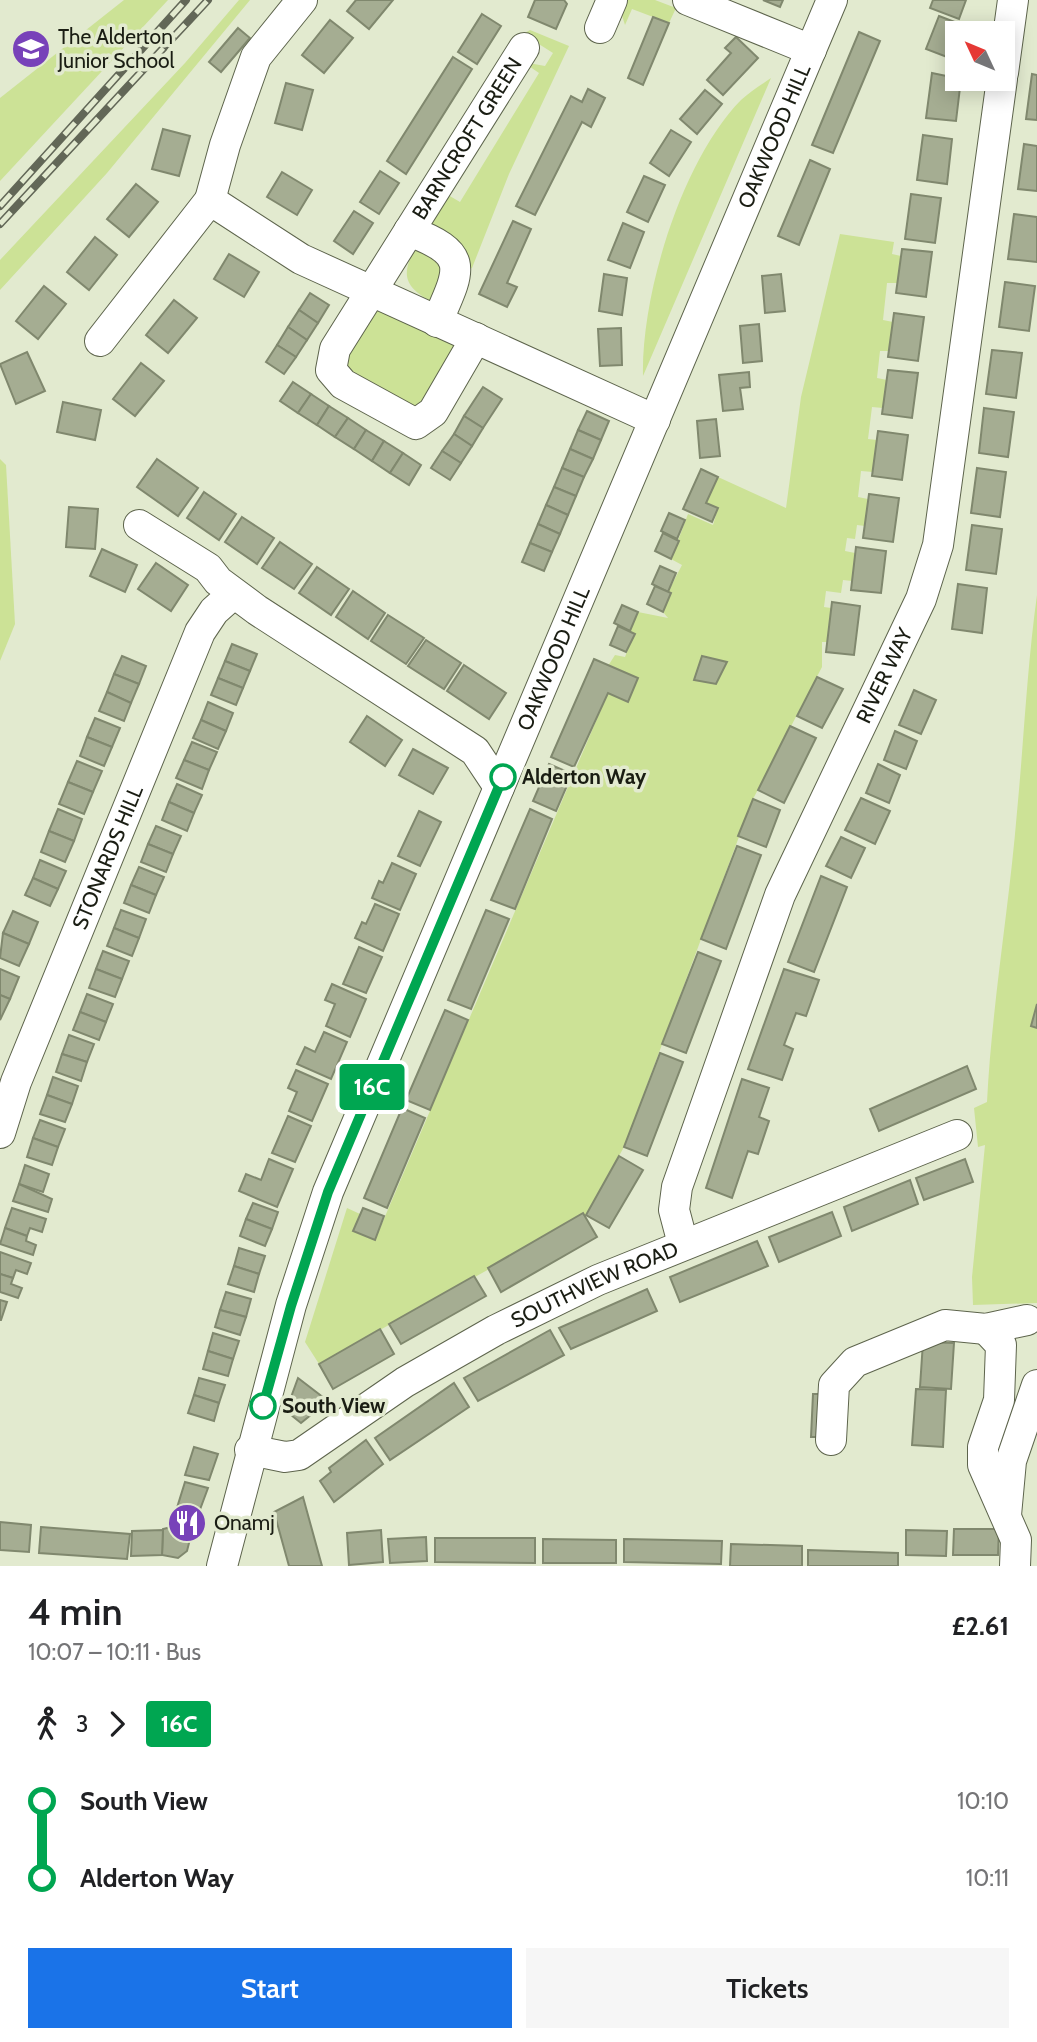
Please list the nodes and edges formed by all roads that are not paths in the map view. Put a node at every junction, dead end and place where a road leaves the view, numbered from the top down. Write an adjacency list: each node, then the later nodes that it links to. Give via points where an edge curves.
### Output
1 (302, 0): 11 (street, via 256,57)
2 (612, 0): 7 (street)
3 (688, 0): 9 (street)
4 (832, 0): 9 (street, OAKWOOD HILL)
5 (1013, 0): 6 (street)
6 (1010, 21)
7 (600, 28)
8 (524, 48): 12 (street, BARNCROFT GREEN)
9 (811, 50): 17 (street, OAKWOOD HILL)
10 (1000, 91): 23 (street, RIVER WAY, via 938,545 921,599 780,895 677,1187 674,1210)
11 (210, 200): 13 (street, via 301,259); 16 (street)
12 (409, 230): 13 (street, BARNCROFT GREEN); 14 (street, BARNCROFT GREEN, via 449,250 455,264 455,279)
13 (372, 290): 14 (street); 15 (street, BARNCROFT GREEN, via 335,349 331,370 343,384 416,424 433,412)
14 (437, 321): 15 (street)
15 (476, 338): 17 (street)
16 (100, 341)
17 (654, 419): 20 (street, OAKWOOD HILL)
18 (139, 525): 19 (street, via 208,568)
19 (233, 594): 20 (street, via 475,751); 21 (street, STONARDS HILL, via 200,632 16,1082)
20 (499, 788): 28 (street, OAKWOOD HILL, via 328,1192)
21 (0, 1133)
22 (957, 1135): 23 (street, SOUTHVIEW ROAD)
23 (683, 1244): 28 (street, SOUTHVIEW ROAD, via 496,1330 405,1382 299,1455)
24 (1027, 1320): 25 (street)
25 (986, 1329): 27 (street, via 945,1325 855,1362 834,1385); 29 (street, via 1001,1345 999,1400 983,1447 983,1465)
26 (1037, 1385): 29 (street, via 1011,1461)
27 (831, 1440)
28 (250, 1450): 30 (street, OAKWOOD HILL)
29 (1006, 1519): 31 (street, via 1016,1539)
30 (222, 1566)
31 (1015, 1566)

